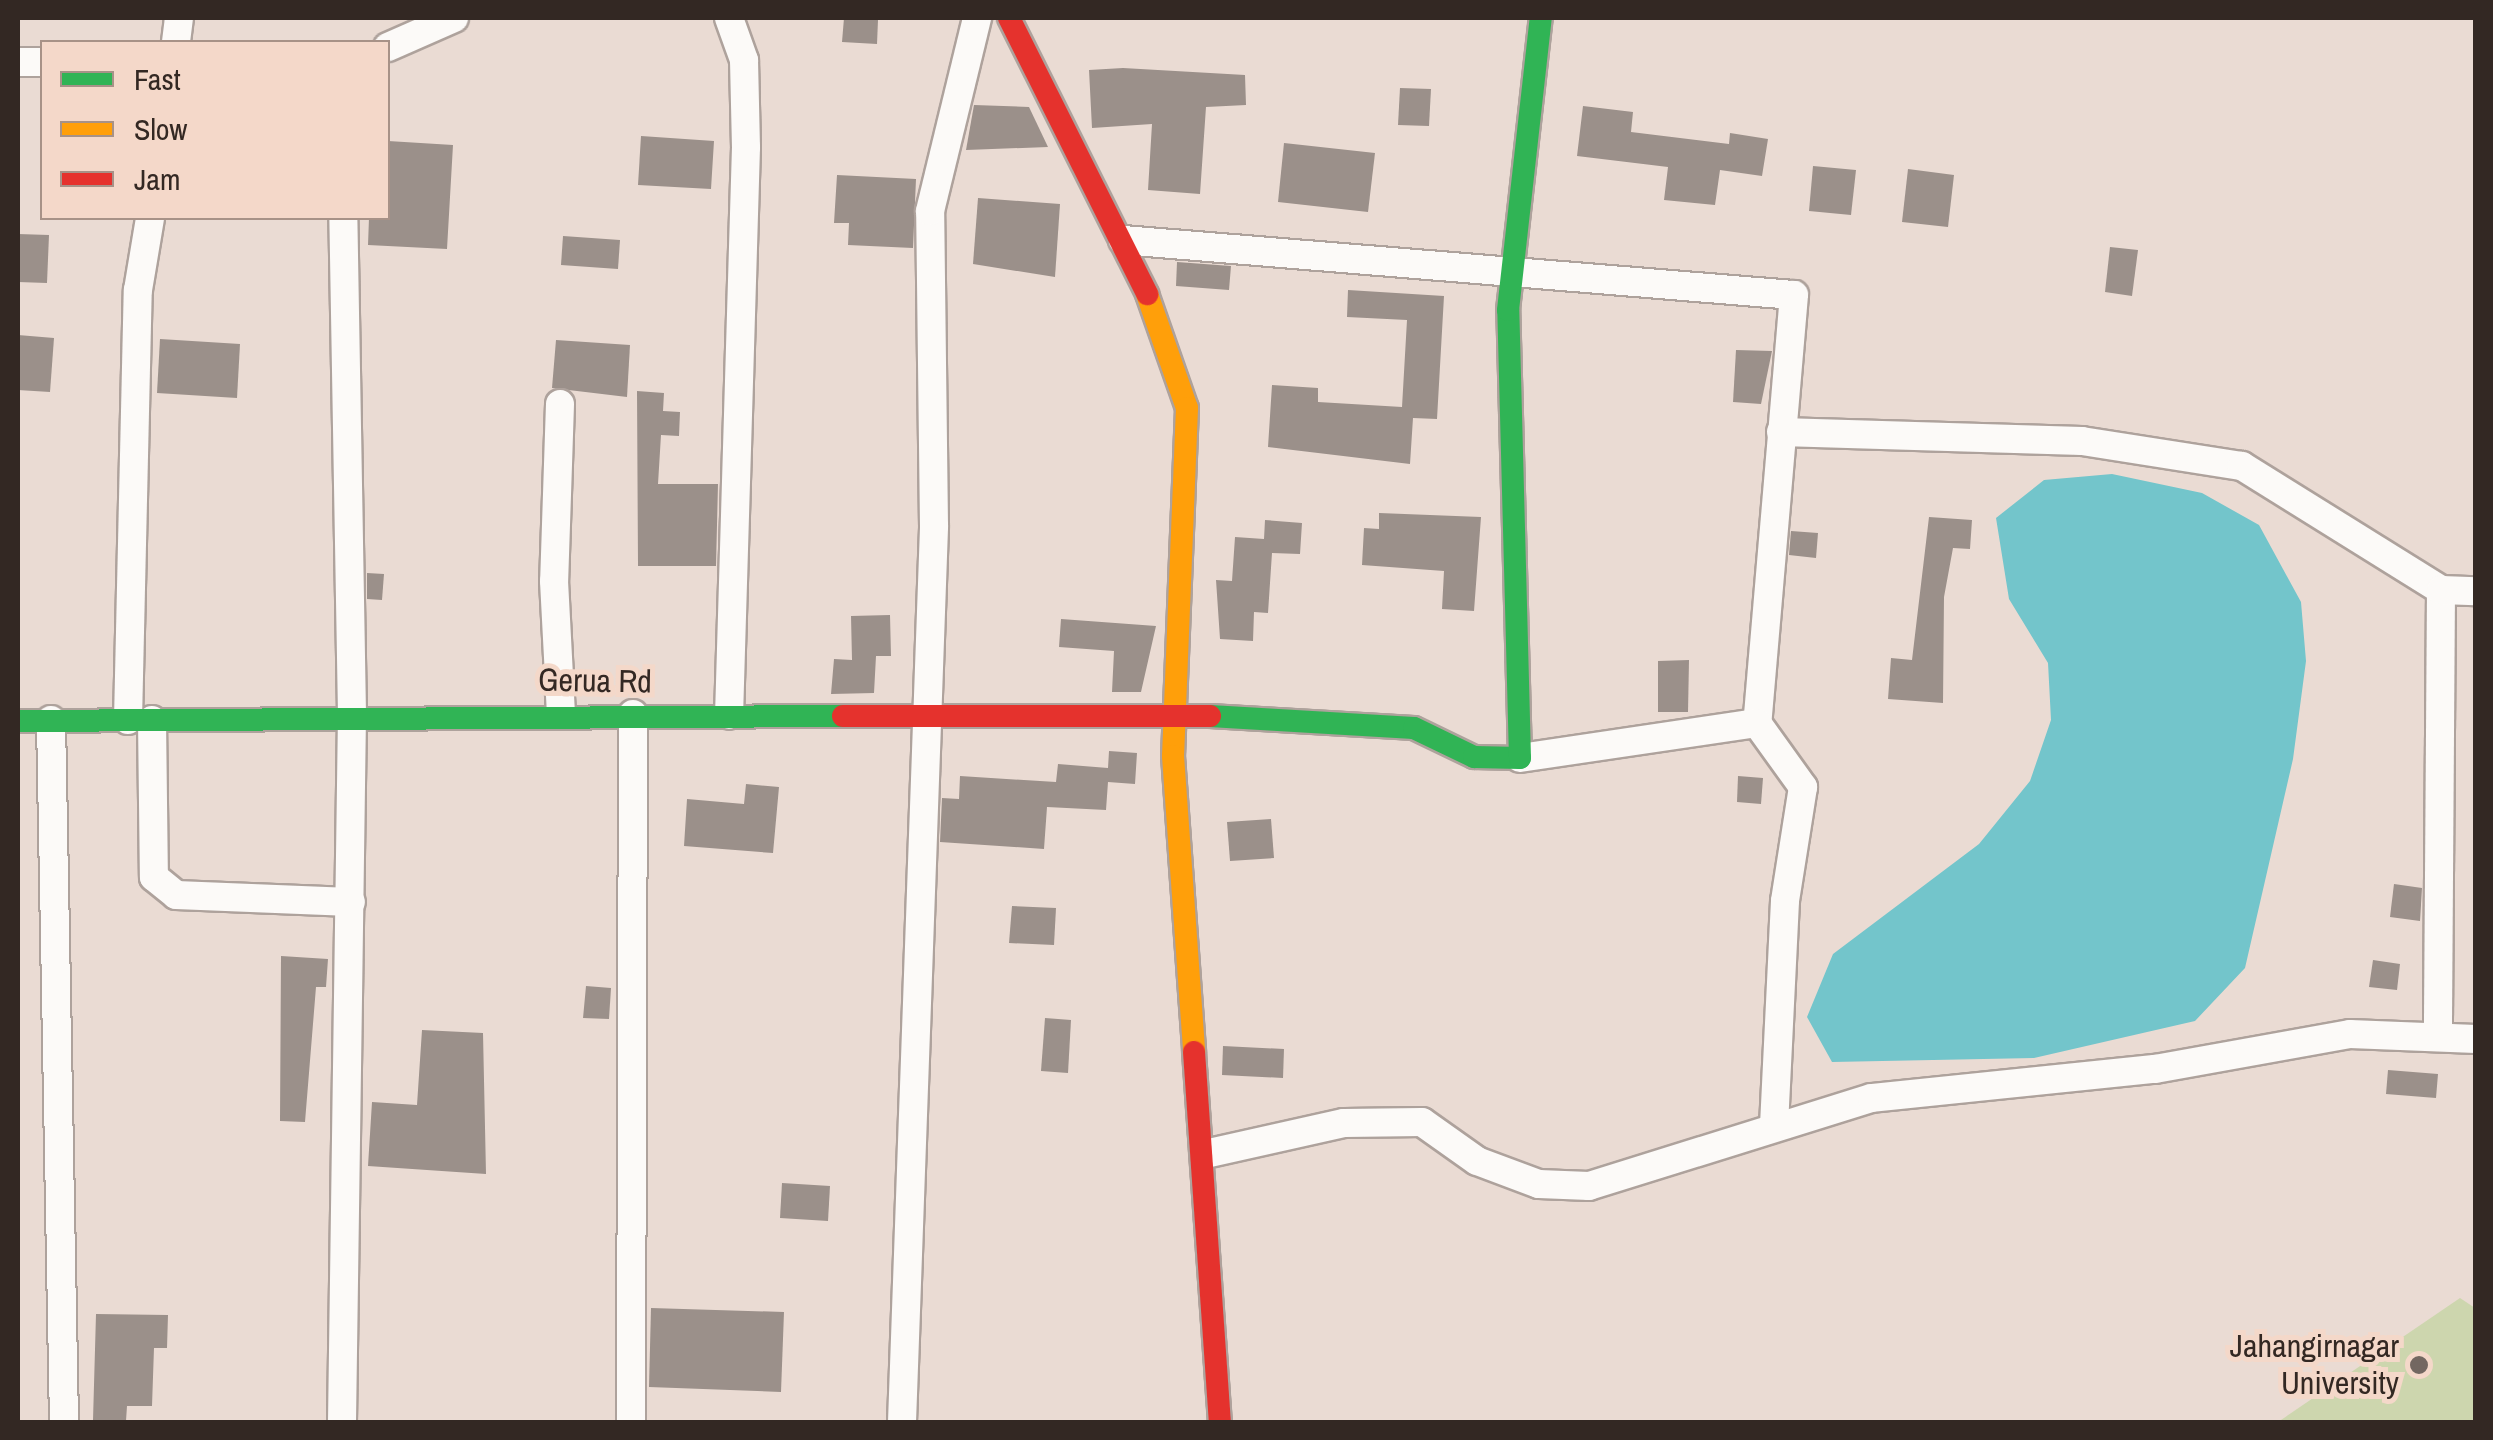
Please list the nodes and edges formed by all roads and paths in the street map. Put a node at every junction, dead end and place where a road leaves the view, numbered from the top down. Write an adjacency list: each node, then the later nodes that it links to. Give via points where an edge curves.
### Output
1 (454, 18): 7 (street)
2 (729, 18): 8 (street)
3 (751, 18): 8 (street)
4 (976, 18): 22 (street, via 930,211)
5 (1009, 18): 11 (street)
6 (1541, 18): 12 (street)
7 (390, 46)
8 (744, 60): 21 (street)
9 (150, 220): 24 (street, via 138,290)
10 (343, 220): 18 (street)
11 (1124, 240): 12 (street); 20 (street, via 1187,408)
12 (1512, 272): 14 (street, via 1794,296); 27 (street)
13 (560, 404): 17 (street, via 554,581)
14 (1782, 432): 15 (street, via 2082,441 2242,466); 26 (street)
15 (2441, 590): 16 (street); 29 (street)
16 (2476, 591)
17 (561, 713): 18 (street, Gerua Rd); 19 (street, Gerua Rd)
18 (352, 714): 24 (street, Gerua Rd); 28 (street)
19 (633, 714): 21 (street, Gerua Rd); 35 (street)
20 (1172, 714): 22 (street, Gerua Rd); 27 (street, Gerua Rd, via 1414,728 1474,756); 32 (street)
21 (730, 715): 22 (street, Gerua Rd)
22 (928, 718): 36 (street)
23 (51, 720): 24 (street, Gerua Rd); 25 (street, Gerua Rd); 33 (street)
24 (140, 720): 28 (street, via 154,878 176,895)
25 (18, 721)
26 (1756, 723): 27 (street); 31 (street, via 1804,787 1785,901)
27 (1520, 758)
28 (351, 902): 34 (street)
29 (2438, 1037): 30 (street); 31 (street, via 2350,1034 2155,1068 1872,1098)
30 (2476, 1038)
31 (1774, 1124): 32 (street, via 1589,1186 1524,1178 1422,1122 1344,1123)
32 (1206, 1154): 37 (street)
33 (64, 1422)
34 (342, 1422)
35 (631, 1422)
36 (902, 1422)
37 (1220, 1422)

